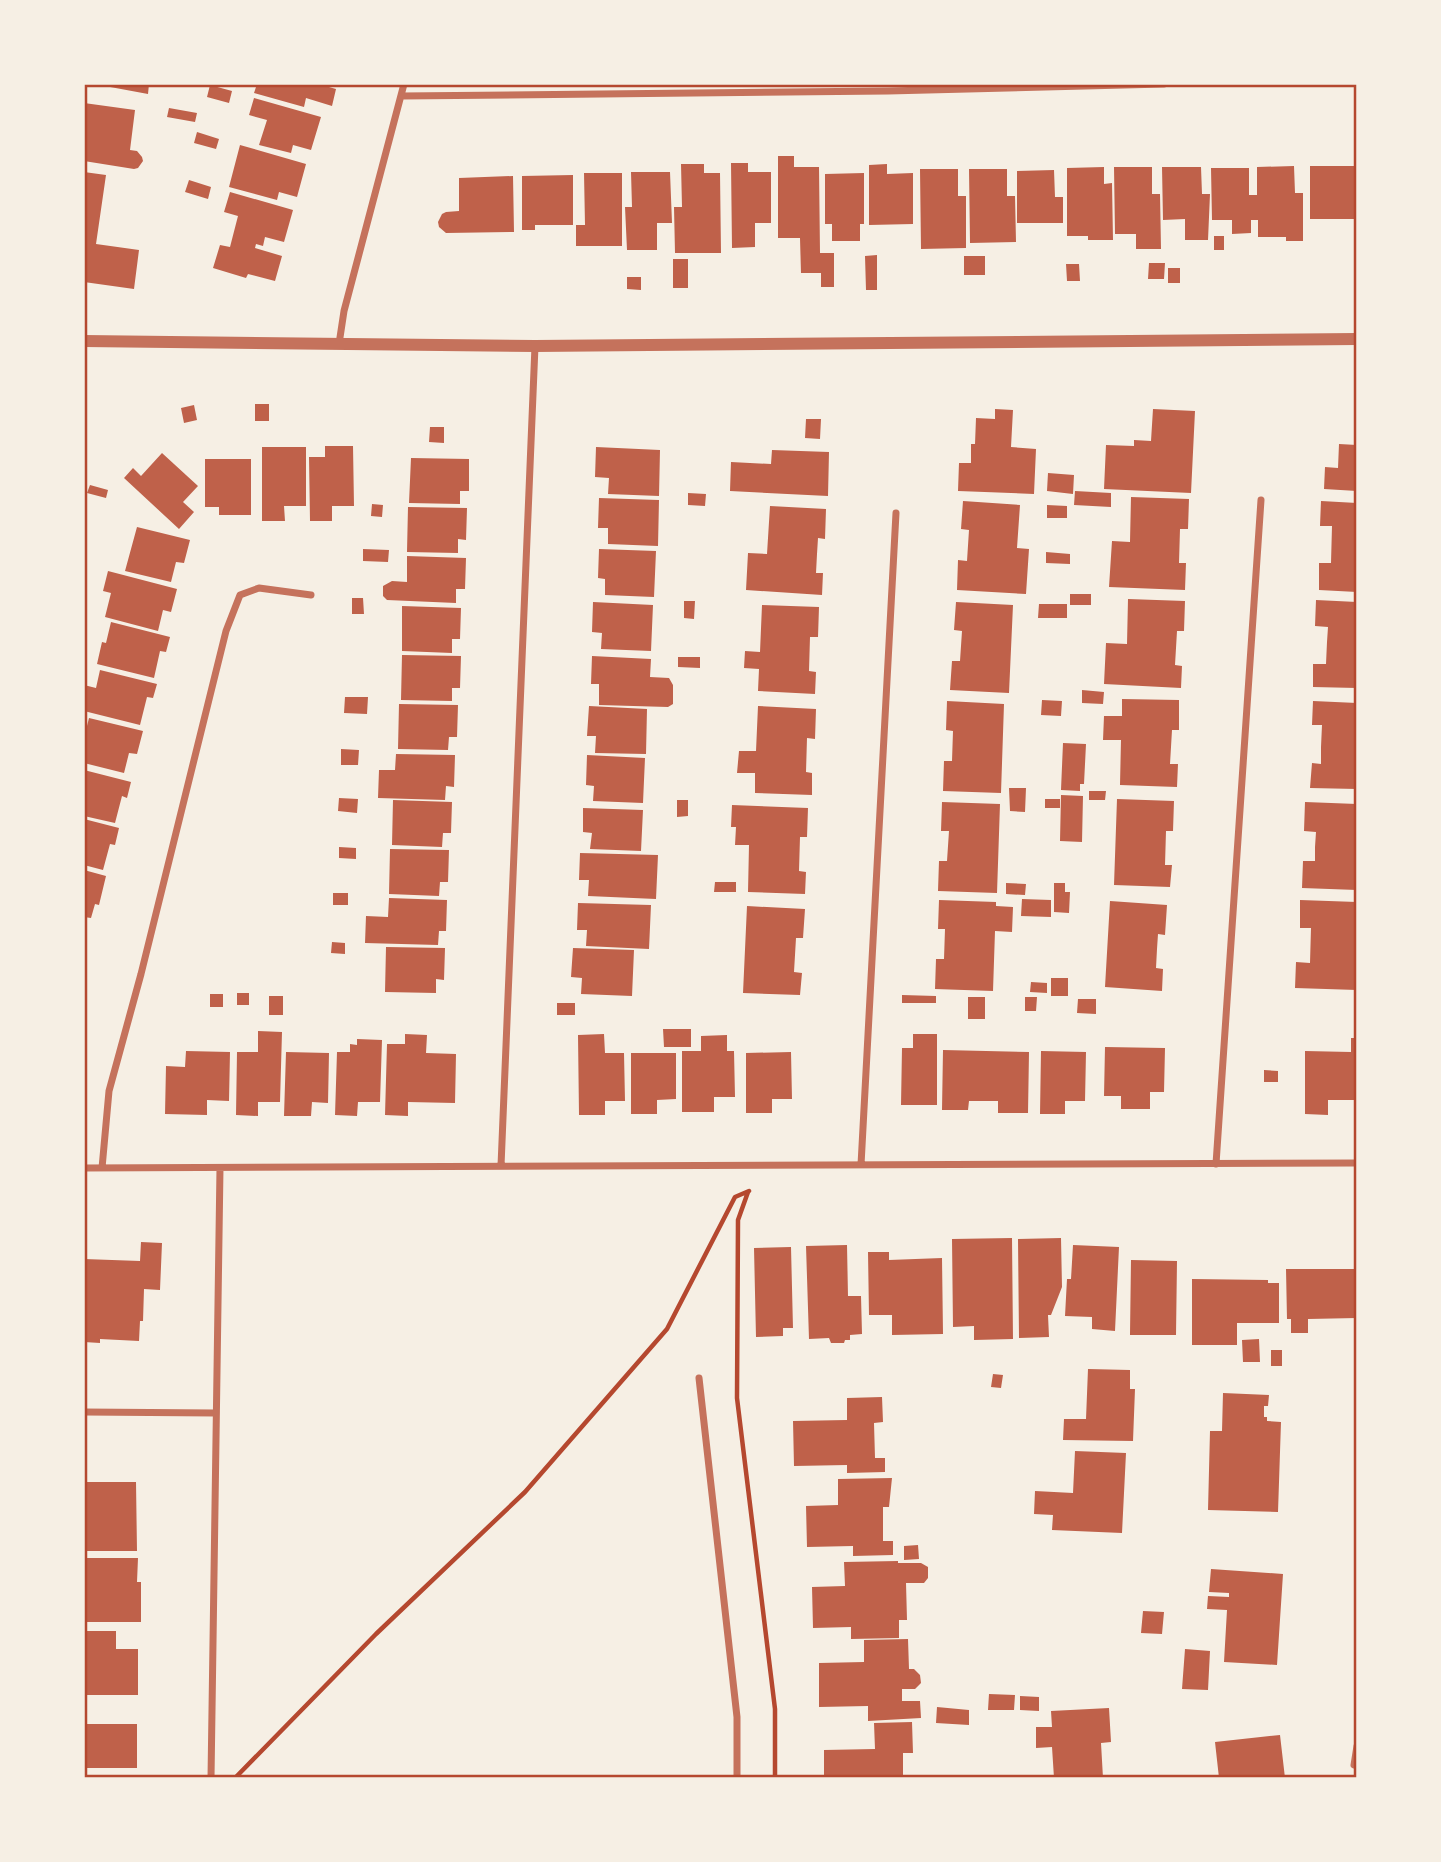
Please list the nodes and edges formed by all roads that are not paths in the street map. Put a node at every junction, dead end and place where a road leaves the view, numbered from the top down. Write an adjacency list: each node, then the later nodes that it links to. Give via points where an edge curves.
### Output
1 (404, 84): 4 (street)
2 (1164, 84): 3 (street)
3 (887, 87): 4 (street)
4 (401, 96): 7 (street)
5 (1357, 339): 8 (street)
6 (84, 341): 7 (street)
7 (339, 344): 8 (street)
8 (535, 346): 14 (street)
9 (1261, 500): 13 (street)
10 (897, 513): 15 (street)
11 (311, 595): 17 (street, via 259,588 240,595 226,631 109,1091)
12 (1357, 1163): 13 (street)
13 (1216, 1164): 15 (street)
14 (501, 1166): 15 (street); 18 (street)
15 (861, 1166)
16 (84, 1168): 17 (street)
17 (102, 1168): 18 (street)
18 (220, 1168): 21 (street)
19 (699, 1378): 25 (street, via 737,1717)
20 (84, 1412): 21 (street)
21 (215, 1413): 24 (street)
22 (1357, 1746): 23 (street)
23 (1354, 1765)
24 (211, 1778)
25 (737, 1778)

